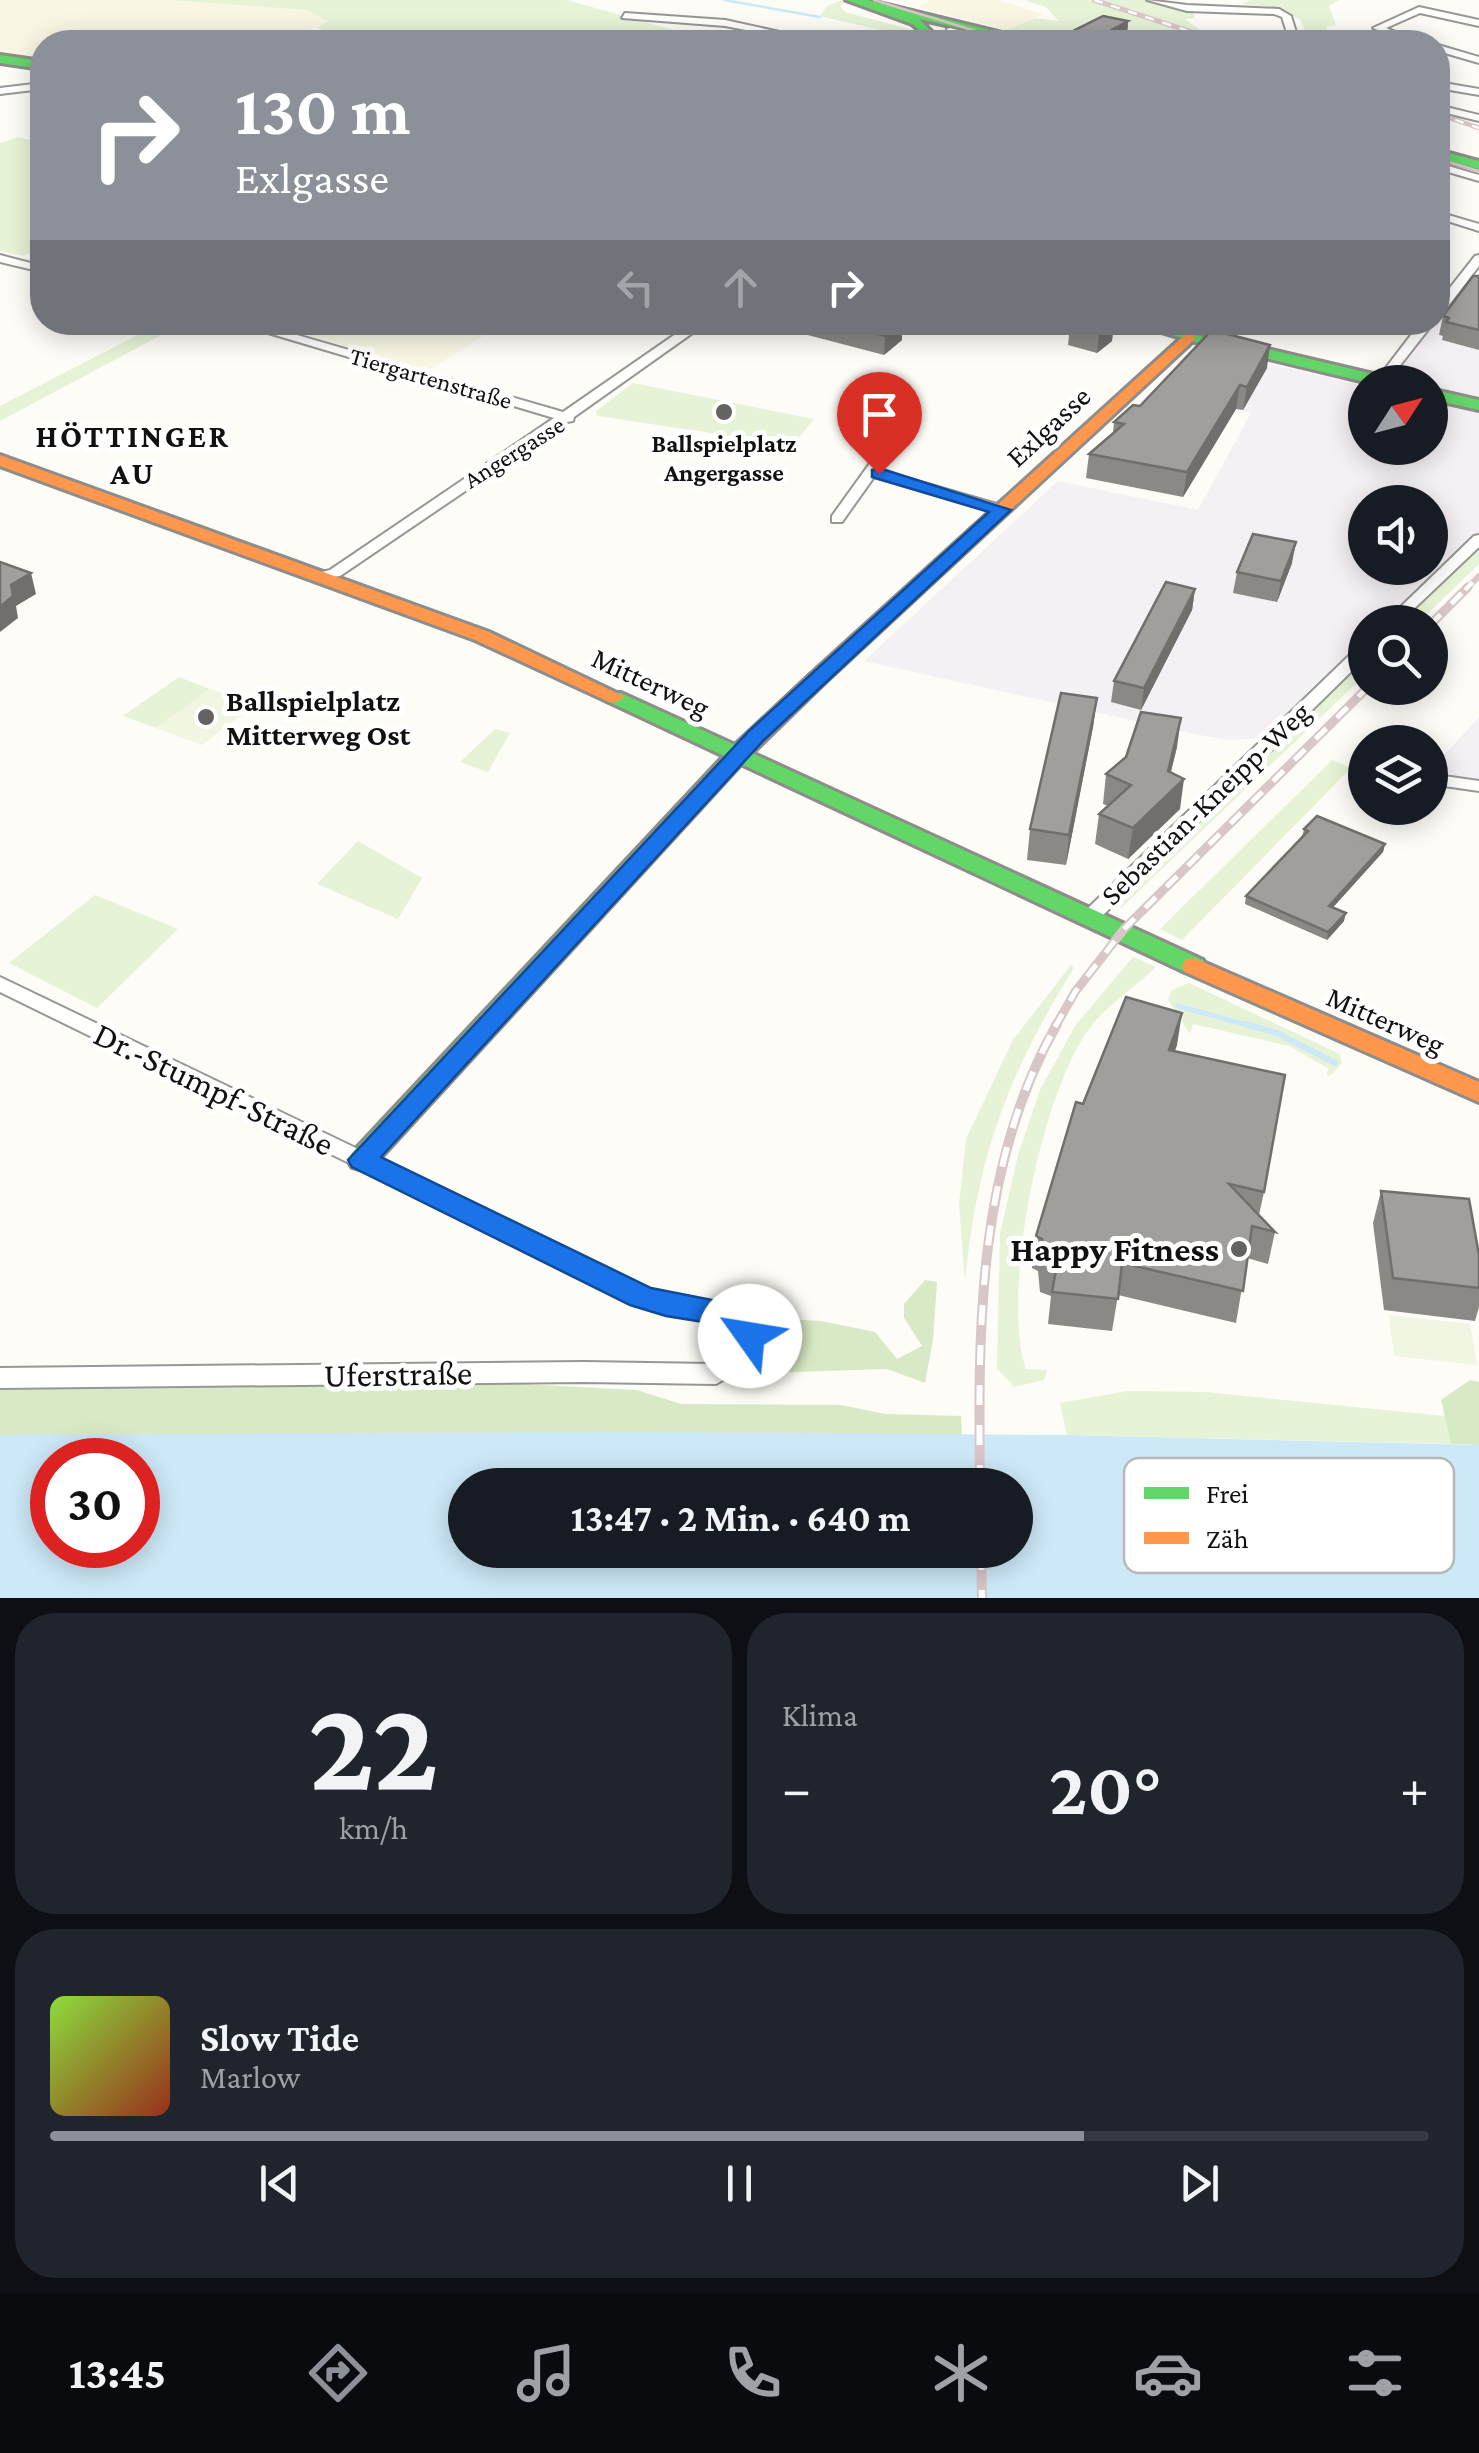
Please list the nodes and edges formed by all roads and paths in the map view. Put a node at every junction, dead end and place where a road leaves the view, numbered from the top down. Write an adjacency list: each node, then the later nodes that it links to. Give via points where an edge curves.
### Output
1 (1151, 0): 4 (street)
2 (1230, 0): 4 (street)
3 (869, 4): 8 (street)
4 (1182, 7): 9 (street, via 1276,11)
5 (624, 16): 7 (street)
6 (1479, 23): 10 (street, via 1419,10 1378,28)
7 (760, 30)
8 (930, 30)
9 (1290, 30)
10 (1383, 30)
11 (1450, 52): 13 (street)
12 (0, 58): 14 (street)
13 (1479, 60)
14 (30, 64)
15 (30, 87): 17 (street)
16 (1450, 87): 18 (street)
17 (0, 91)
18 (1479, 92)
19 (1450, 111): 20 (street)
20 (1479, 118)
21 (1450, 157): 22 (street)
22 (1479, 165)
23 (1450, 170): 24 (street)
24 (1479, 178)
25 (1450, 219): 26 (street)
26 (1479, 228)
27 (0, 258): 29 (street)
28 (1479, 258): 30 (street)
29 (30, 266)
30 (1450, 295)
31 (282, 335): 40 (street, Tiergartenstraße)
32 (684, 335): 40 (street, Angergasse)
33 (1185, 335): 35 (street)
34 (1418, 335): 36 (street)
35 (1189, 336): 37 (street); 42 (street, Exlgasse)
36 (1396, 365)
37 (1348, 374)
38 (1448, 398): 39 (street)
39 (1479, 406)
40 (568, 418): 45 (street, Angergasse)
41 (0, 460): 45 (street, Mitterweg)
42 (1002, 510): 43 (street, via 876,466); 48 (street, Exlgasse)
43 (838, 519)
44 (1479, 538): 46 (street)
45 (323, 576): 48 (street, Mitterweg, via 482,636)
46 (1410, 605)
47 (1348, 666): 51 (street, Sebastian-Kneipp-Weg)
48 (739, 755): 51 (street, Mitterweg); 54 (street, Exlgasse)
49 (1448, 782): 50 (street)
50 (1479, 786)
51 (1090, 916): 53 (street, Mitterweg)
52 (0, 984): 54 (street, Dr.-Stumpf-Straße)
53 (1479, 1093)
54 (362, 1160): 55 (street, Dr.-Stumpf-Straße, via 640,1296)
55 (737, 1316): 56 (street, Dr.-Stumpf-Straße); 57 (street, Uferstraße, via 748,1328 748,1350 716,1374)
56 (762, 1317)
57 (0, 1378)

